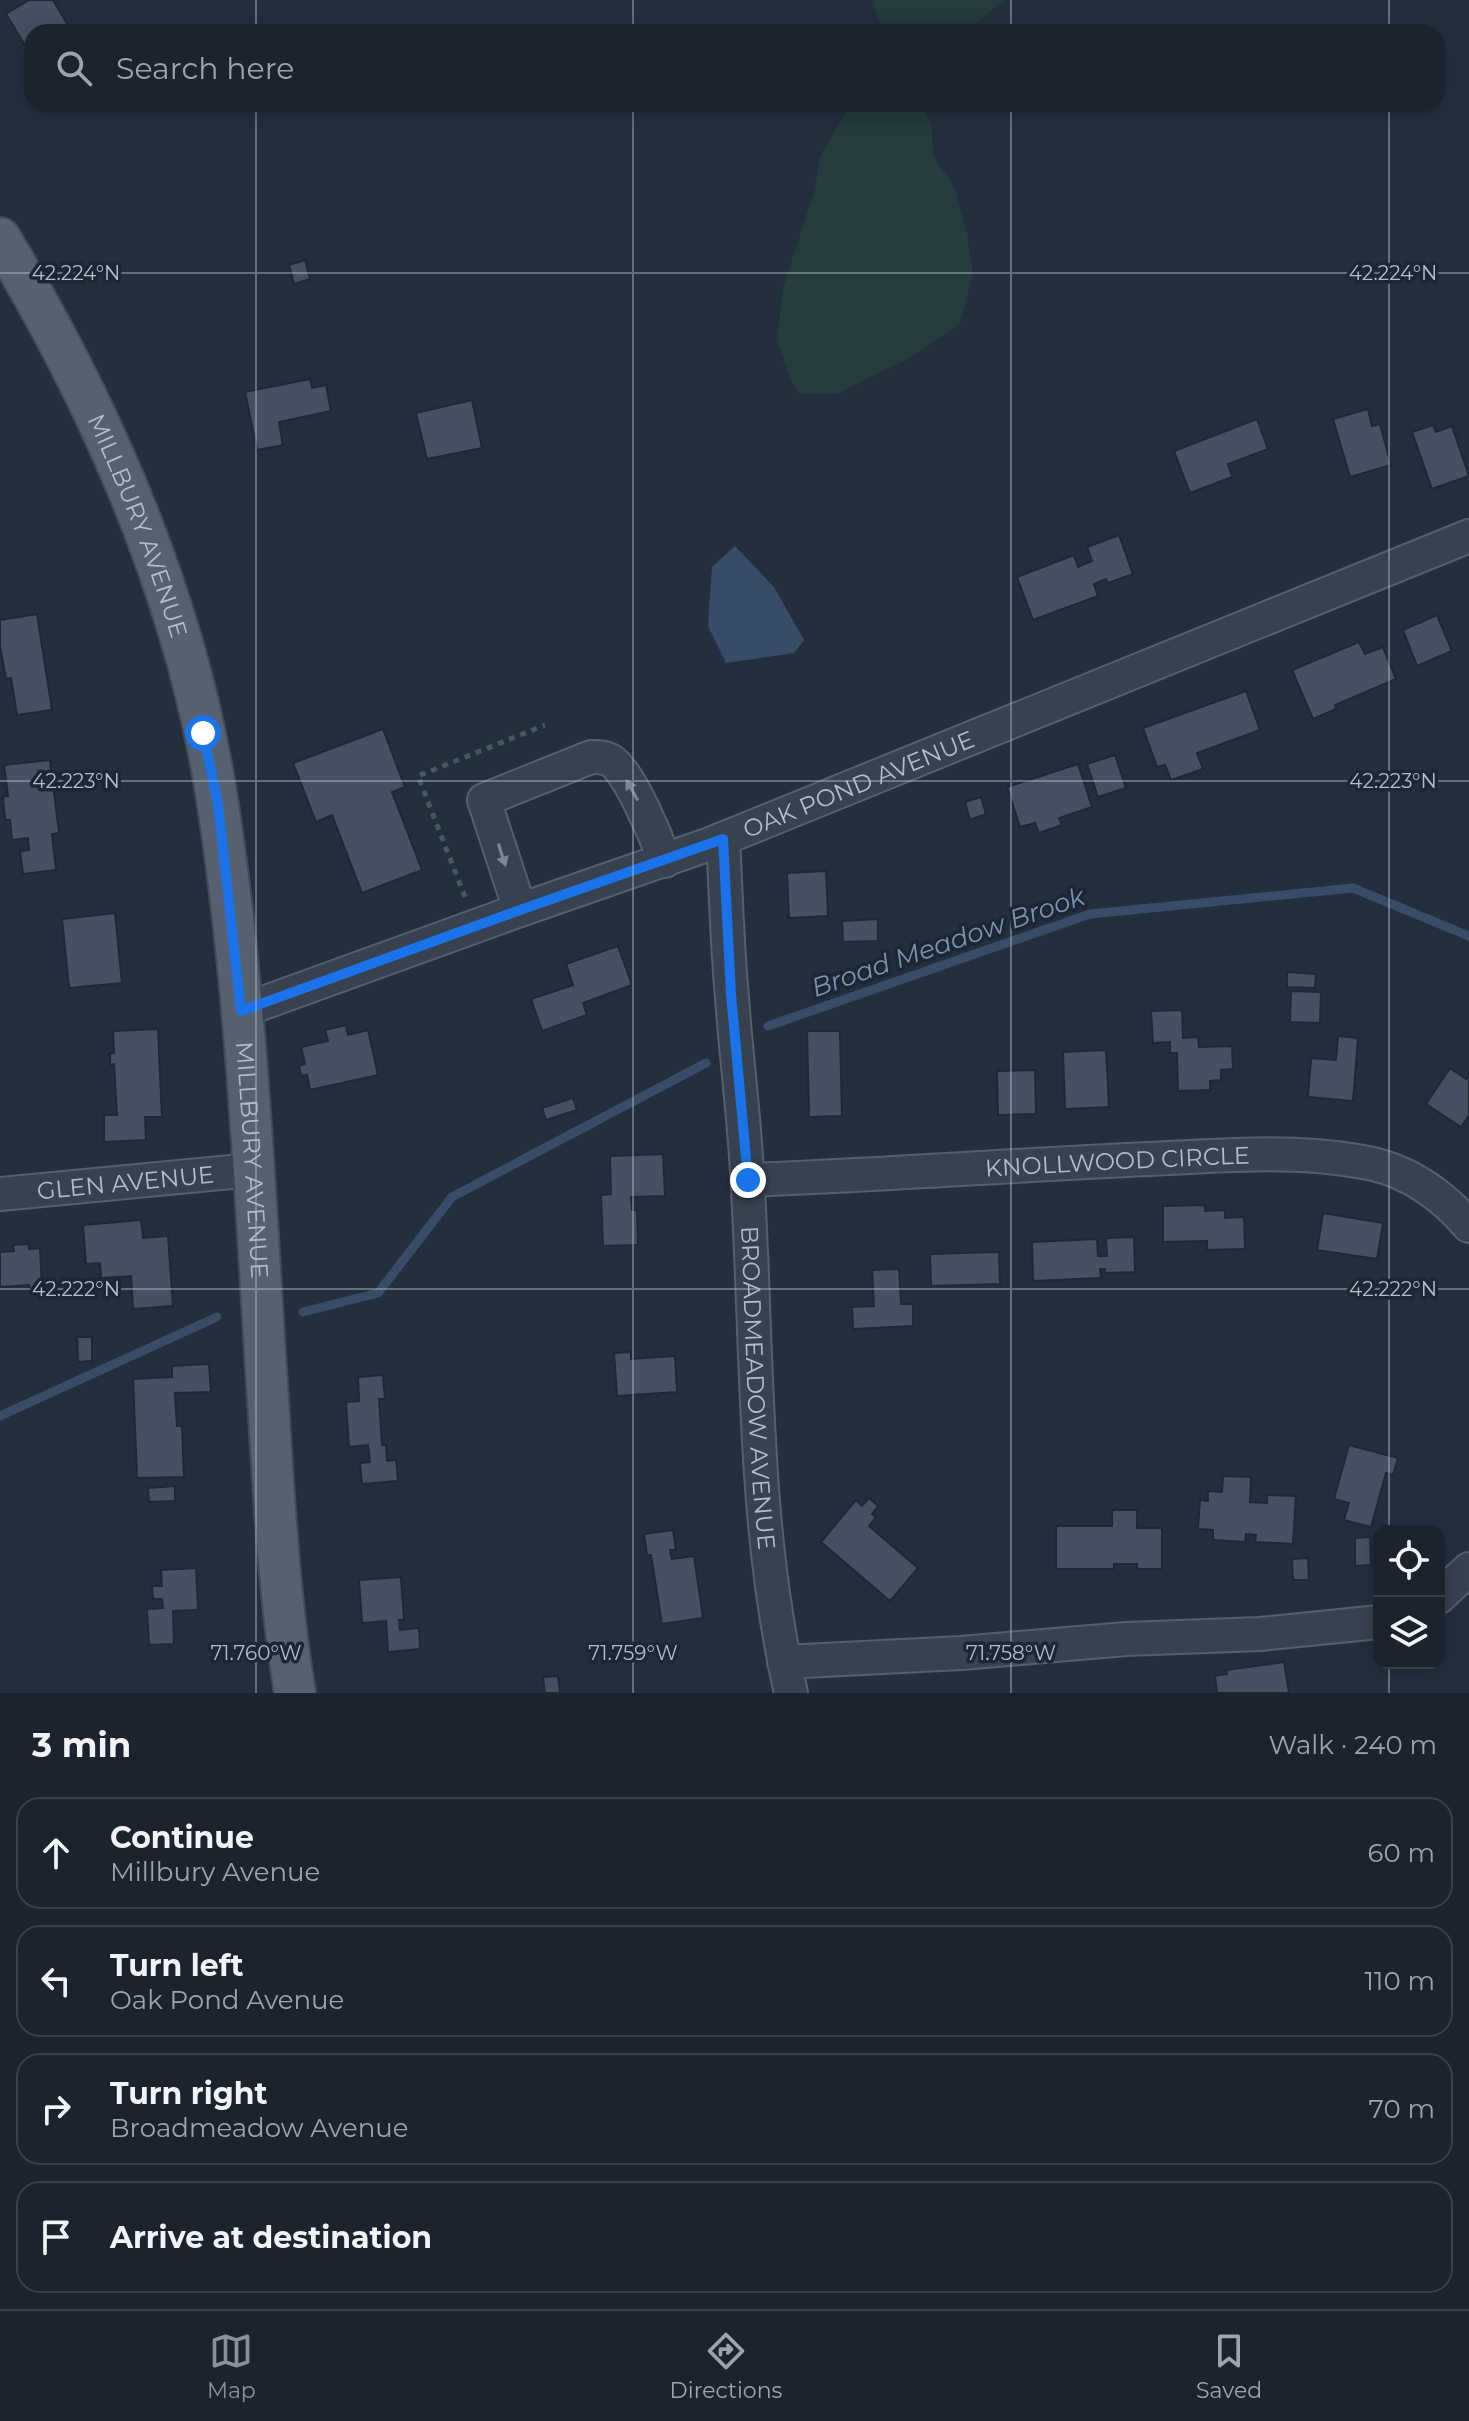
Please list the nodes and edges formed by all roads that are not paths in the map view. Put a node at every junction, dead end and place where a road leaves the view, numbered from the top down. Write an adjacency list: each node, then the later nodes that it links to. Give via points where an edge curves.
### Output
1 (0, 238): 6 (main road, MILLBURY AVENUE, via 100,426 176,626 218,804)
2 (1469, 536): 3 (street, OAK POND AVENUE)
3 (723, 839): 4 (street, OAK POND AVENUE); 8 (street, BROADMEADOW AVENUE)
4 (665, 861): 5 (street, OAK POND AVENUE); 5 (street, one-way to 5, via 618,766 607,758 591,757 484,800)
5 (520, 910): 6 (street, OAK POND AVENUE)
6 (241, 1011): 7 (main road, MILLBURY AVENUE)
7 (252, 1170): 9 (street, GLEN AVENUE); 15 (main road, MILLBURY AVENUE, via 281,1581)
8 (748, 1180): 10 (street, KNOLLWOOD CIRCLE, via 1296,1155 1400,1173 1434,1193); 14 (street, BROADMEADOW AVENUE, via 757,1437 766,1549)
9 (0, 1194)
10 (1469, 1226)
11 (1469, 1569): 12 (street)
12 (1445, 1591)
13 (1373, 1623): 14 (street, via 961,1653)
14 (788, 1678)
15 (295, 1693)

